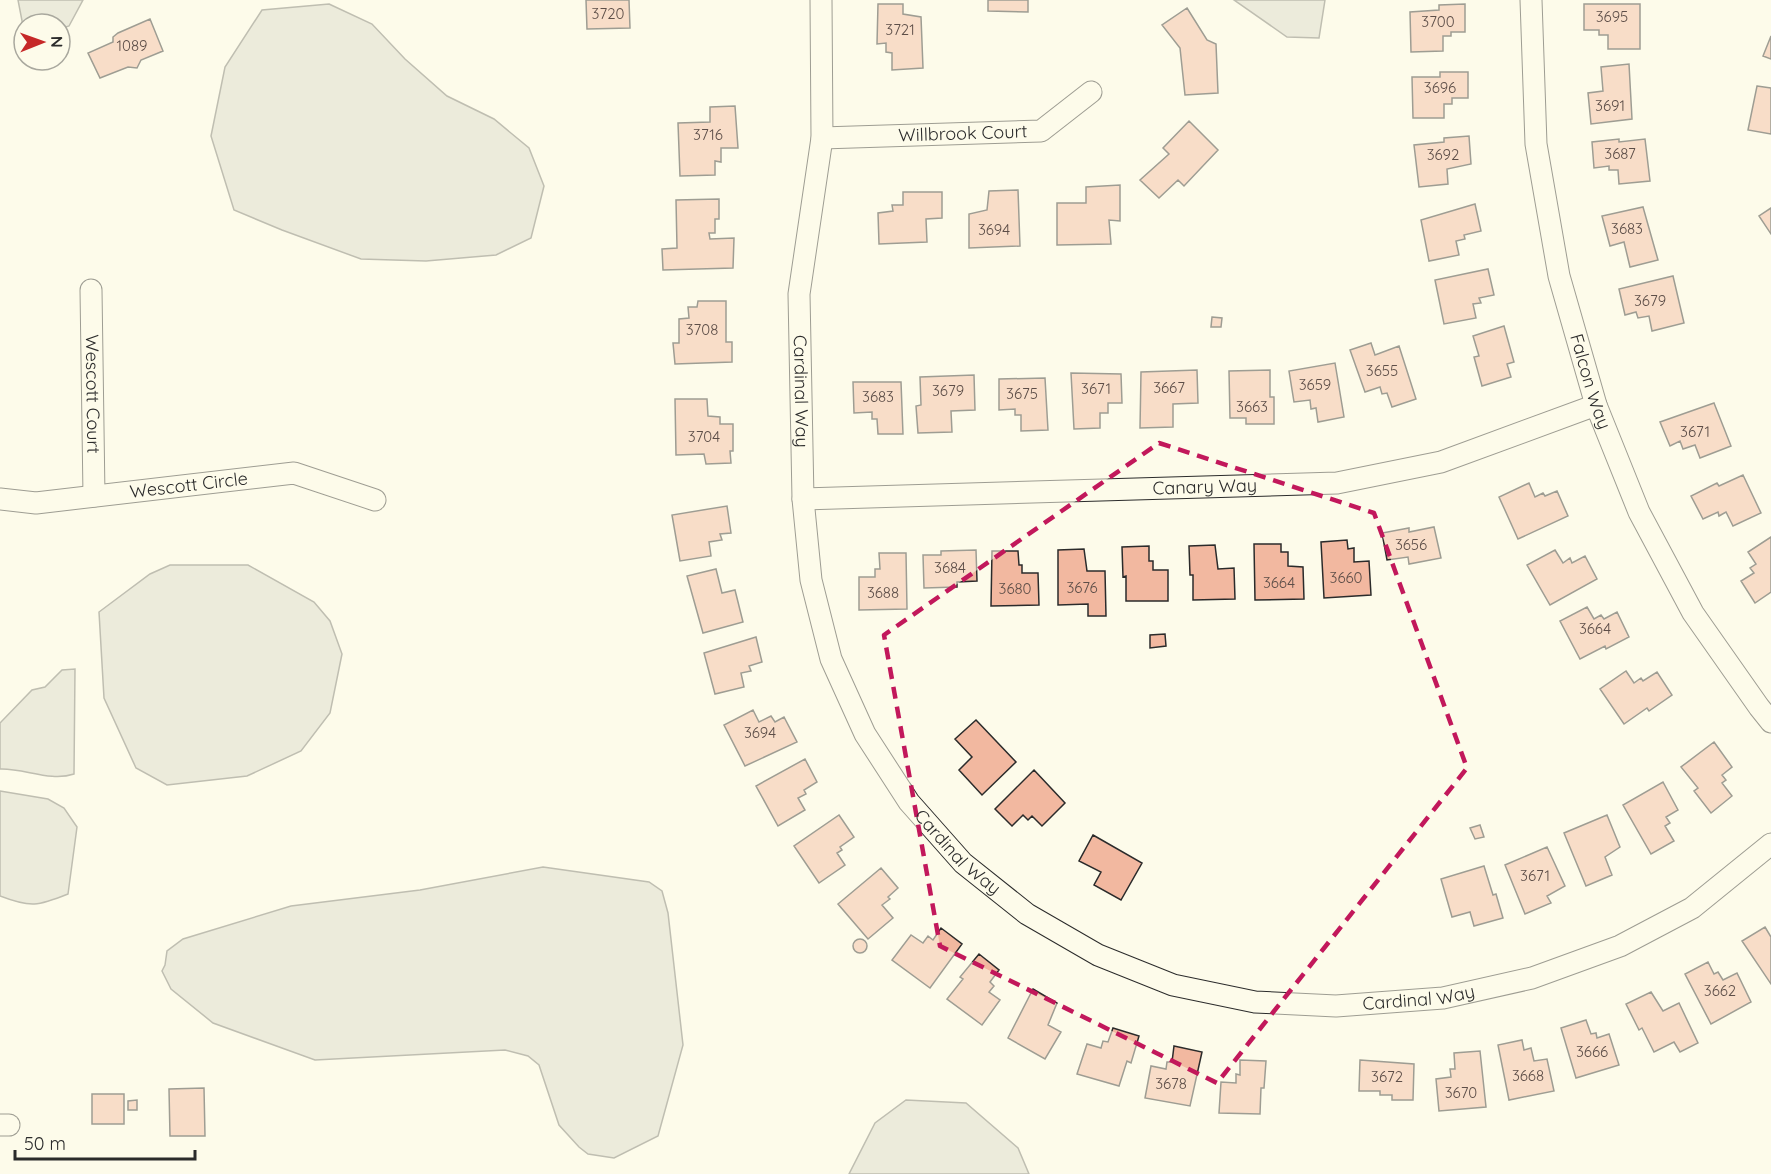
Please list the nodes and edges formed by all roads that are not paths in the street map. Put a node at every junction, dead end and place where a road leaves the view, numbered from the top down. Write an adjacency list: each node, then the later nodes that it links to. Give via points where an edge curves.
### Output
1 (821, 0): 4 (street, Cardinal Way)
2 (1532, 0): 6 (street, Falcon Way, via 1536,144 1559,276)
3 (1091, 92): 4 (street, Willbrook Court, via 1041,132)
4 (822, 138): 9 (street, Cardinal Way, via 798,294)
5 (91, 290): 7 (street, Wescott Court)
6 (1596, 405): 9 (street, Canary Way, via 1441,462 1337,483); 11 (street, Falcon Way, via 1639,512 1694,613)
7 (94, 496): 8 (street, Wescott Circle, via 36,503); 10 (street, Wescott Circle, via 294,473)
8 (0, 499)
9 (802, 499): 12 (street, Cardinal Way, via 811,580 831,659 865,734 909,802 963,863 1027,914 1098,955 1173,985 1255,1002 1336,1006 1443,998 1533,978 1620,946 1692,908)
10 (375, 500)
11 (1771, 722)
12 (1771, 844)

